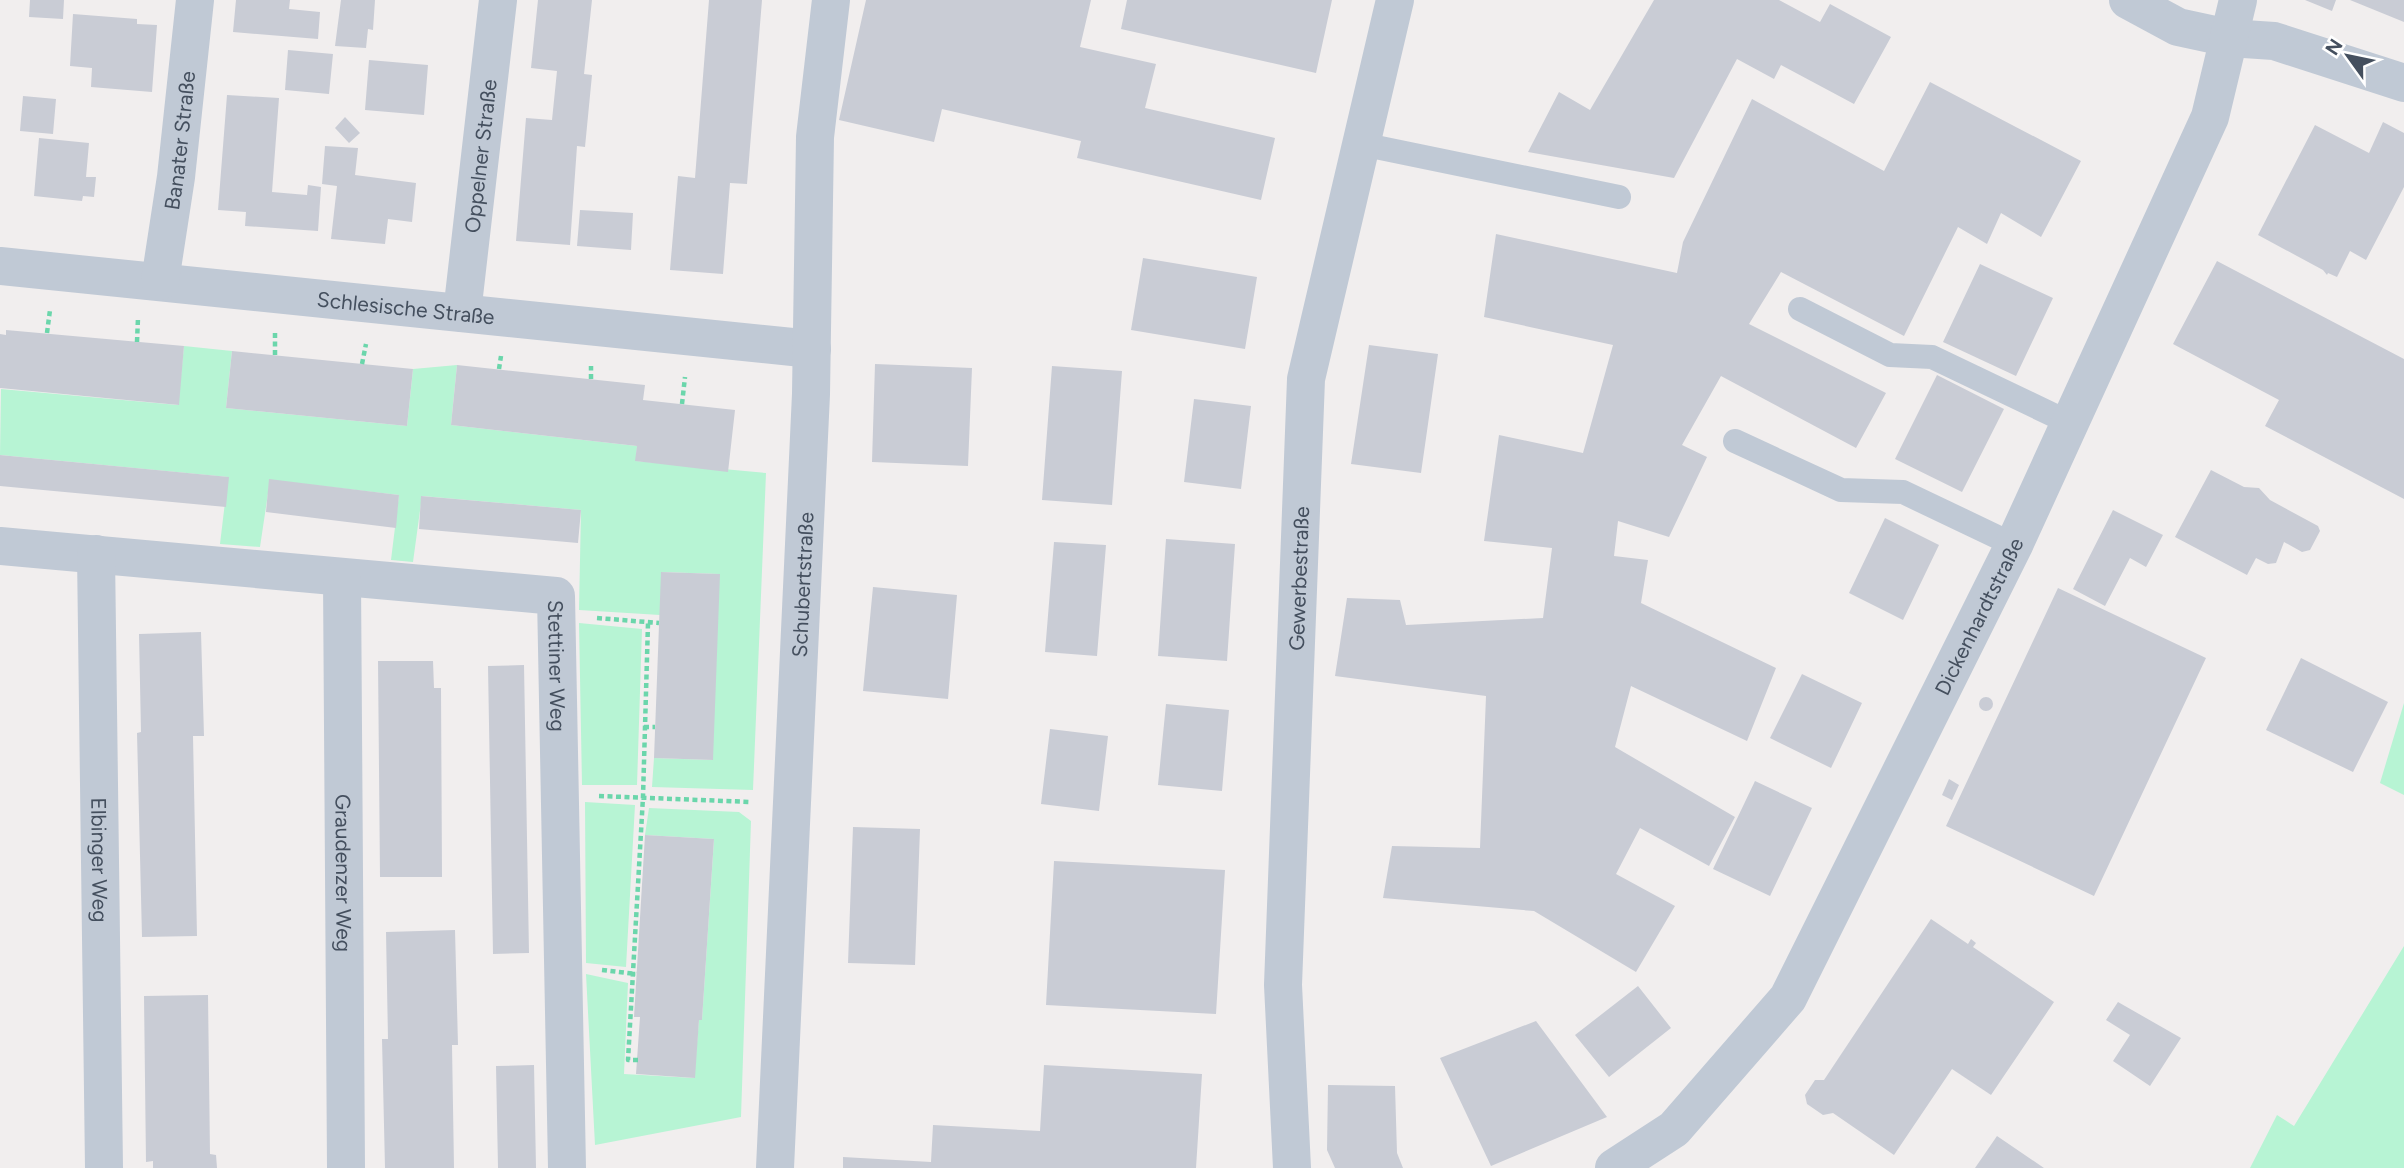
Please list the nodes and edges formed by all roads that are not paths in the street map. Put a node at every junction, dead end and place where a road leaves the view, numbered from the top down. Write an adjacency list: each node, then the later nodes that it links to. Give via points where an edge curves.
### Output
1 (195, 0): 12 (street, Banater Straße, via 176,177)
2 (498, 0): 14 (street, Oppelner Straße)
3 (831, 0): 15 (street, Schubertstraße, via 815,138)
4 (1395, 0): 9 (street, Gewerbestraße)
5 (2128, 0): 7 (street, via 2178,27)
6 (2238, 0): 7 (street, Dickenhardtstraße)
7 (2229, 38): 8 (street, via 2274,41); 16 (street, Dickenhardtstraße, via 2210,117)
8 (2404, 83)
9 (1361, 144): 10 (lane); 26 (street, Gewerbestraße, via 1306,379 1283,985)
10 (1619, 197)
11 (0, 265): 12 (street, Schlesische Straße)
12 (149, 295): 14 (street, Schlesische Straße)
13 (1800, 309): 16 (lane, via 1890,355 1933,357)
14 (462, 313): 15 (street, Schlesische Straße)
15 (813, 349): 25 (street, Schubertstraße)
16 (2070, 423): 18 (street, Dickenhardtstraße)
17 (1735, 441): 18 (lane, via 1841,490 1903,492)
18 (2014, 545): 27 (street, Dickenhardtstraße, via 1788,998 1674,1129)
19 (0, 546): 20 (street, Stettiner Weg)
20 (96, 554): 21 (street, Stettiner Weg); 22 (street, Elbinger Weg)
21 (342, 579): 23 (street, Graudenzer Weg); 24 (street, Stettiner Weg, via 556,596)
22 (104, 1168)
23 (346, 1168)
24 (567, 1168)
25 (775, 1168)
26 (1292, 1168)
27 (1614, 1168)

